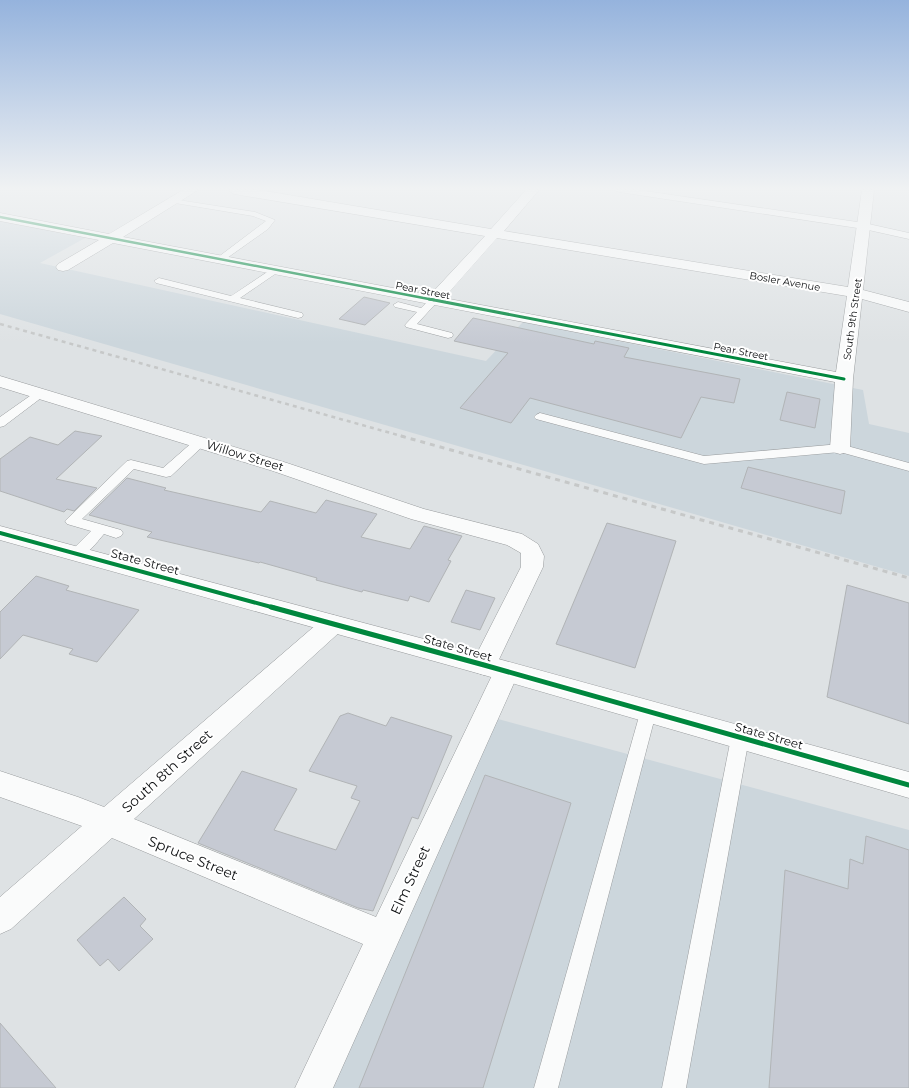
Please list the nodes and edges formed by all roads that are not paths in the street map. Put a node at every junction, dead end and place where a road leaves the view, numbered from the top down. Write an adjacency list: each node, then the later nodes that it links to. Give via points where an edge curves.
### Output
1 (106, 241): 8 (street)
2 (118, 241): 7 (street, Pear Street)
3 (246, 241): 7 (lane)
4 (488, 241): 14 (street)
5 (542, 241): 11 (street, Bosler Avenue)
6 (862, 241): 11 (street, South 9th Street)
7 (220, 260): 9 (street, Pear Street)
8 (63, 267)
9 (275, 270): 12 (lane); 14 (street, Pear Street)
10 (159, 281): 12 (lane)
11 (855, 293): 15 (street, Bosler Avenue); 18 (street, South 9th Street)
12 (232, 299): 16 (lane)
13 (398, 305): 14 (lane)
14 (429, 305): 17 (lane, via 410,326); 18 (street, Pear Street)
15 (909, 307)
16 (298, 315)
17 (448, 334)
18 (844, 379): 24 (street, South 9th Street)
19 (0, 381): 20 (street, Willow Street)
20 (41, 393): 22 (lane); 23 (street, Willow Street)
21 (540, 417): 24 (lane, via 704,460)
22 (0, 423)
23 (199, 443): 26 (lane, via 166,473 131,464 72,521); 28 (street, Willow Street, via 280,467 418,514)
24 (840, 448): 25 (lane)
25 (909, 467)
26 (101, 529): 27 (lane); 30 (lane)
27 (116, 532)
28 (490, 532): 32 (street, Elm Street, via 524,543 534,556)
29 (0, 533): 30 (street, State Street)
30 (76, 553): 31 (street, State Street)
31 (333, 624): 32 (street, State Street); 37 (street, South 8th Street)
32 (495, 669): 33 (street, State Street); 39 (street, Elm Street)
33 (648, 713): 34 (street, State Street); 41 (lane)
34 (740, 738): 36 (street, State Street); 42 (lane)
35 (0, 784): 37 (street, Spruce Street, via 78,810)
36 (909, 785)
37 (108, 823): 38 (street, South 8th Street); 39 (street, Spruce Street)
38 (0, 918)
39 (384, 936): 40 (street, Elm Street)
40 (314, 1088)
41 (546, 1088)
42 (674, 1088)

